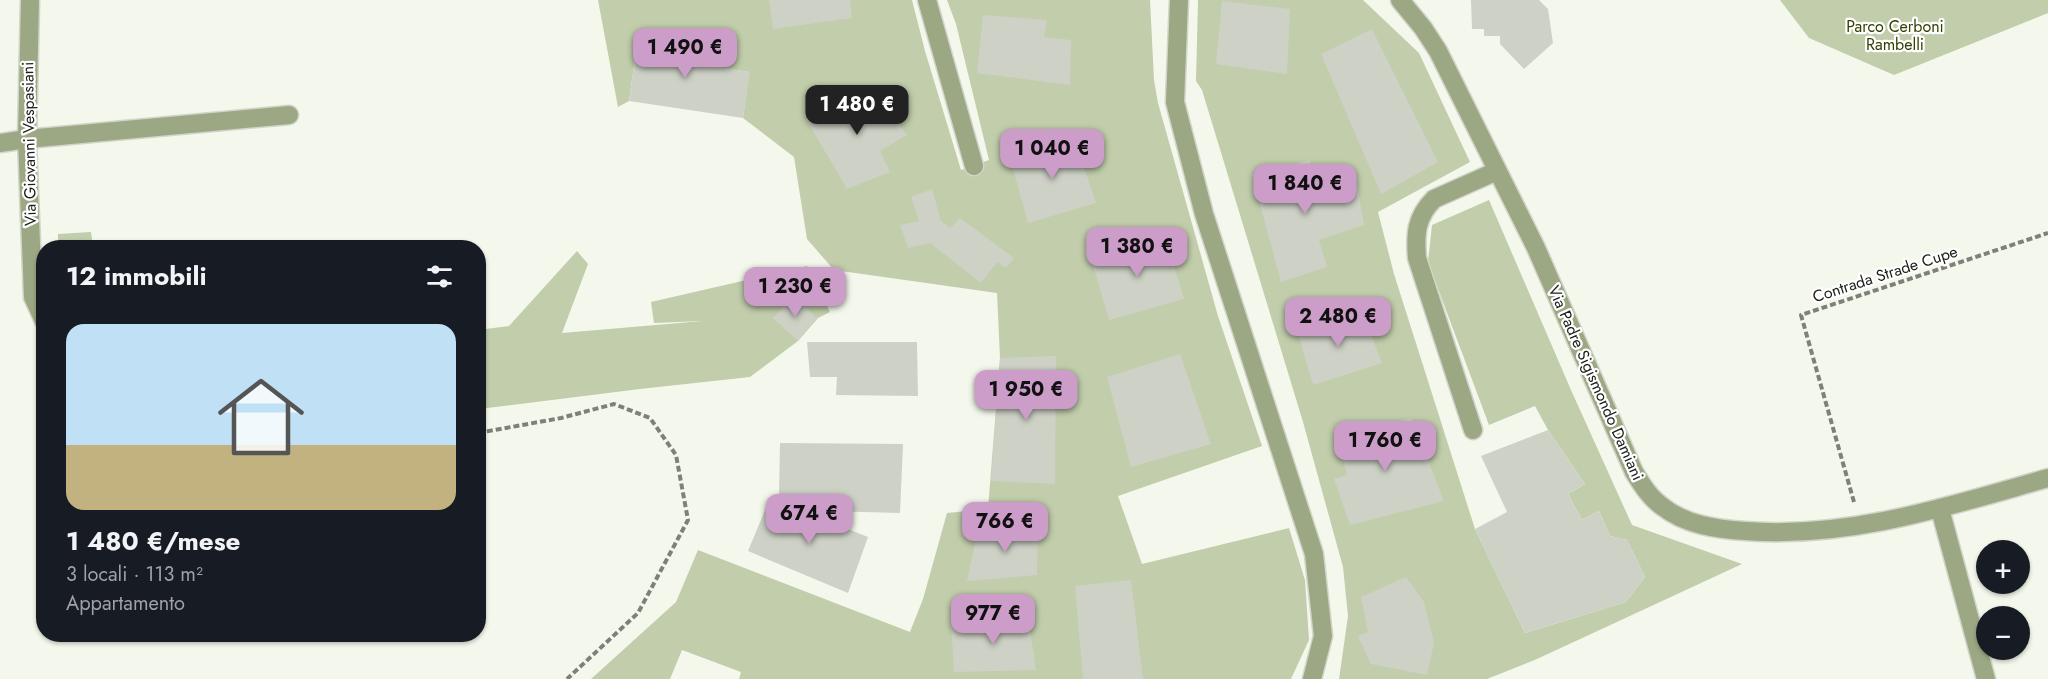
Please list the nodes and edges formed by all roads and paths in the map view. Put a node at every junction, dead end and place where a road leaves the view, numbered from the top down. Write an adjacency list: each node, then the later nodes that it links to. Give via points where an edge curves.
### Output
1 (30, 0): 6 (street, Via Giovanni Vespasiani)
2 (927, 0): 8 (street)
3 (1179, 0): 18 (street, via 1175,102 1204,214 1314,554 1323,636)
4 (1400, 0): 9 (street, Via Padre Sigismondo Damiani, via 1435,46)
5 (289, 115): 6 (street)
6 (27, 139): 7 (street); 11 (street, Via Giovanni Vespasiani)
7 (0, 143)
8 (974, 166)
9 (1497, 171): 12 (street, via 1434,199 1416,231 1417,258); 16 (street, Via Padre Sigismondo Damiani, via 1536,248 1634,472 1651,496 1676,515 1717,528 1773,532)
10 (2048, 233): 16 (path, Contrada Strade Cupe, via 1801,315)
11 (36, 304)
12 (1473, 430)
13 (486, 432): 17 (path, via 615,404 650,418 676,455 688,520 638,613)
14 (2048, 478): 15 (street, Via Padre Sigismondo Damiani)
15 (1940, 509): 16 (street, Via Padre Sigismondo Damiani); 19 (street)
16 (1860, 525)
17 (567, 679)
18 (1312, 679)
19 (1986, 679)

